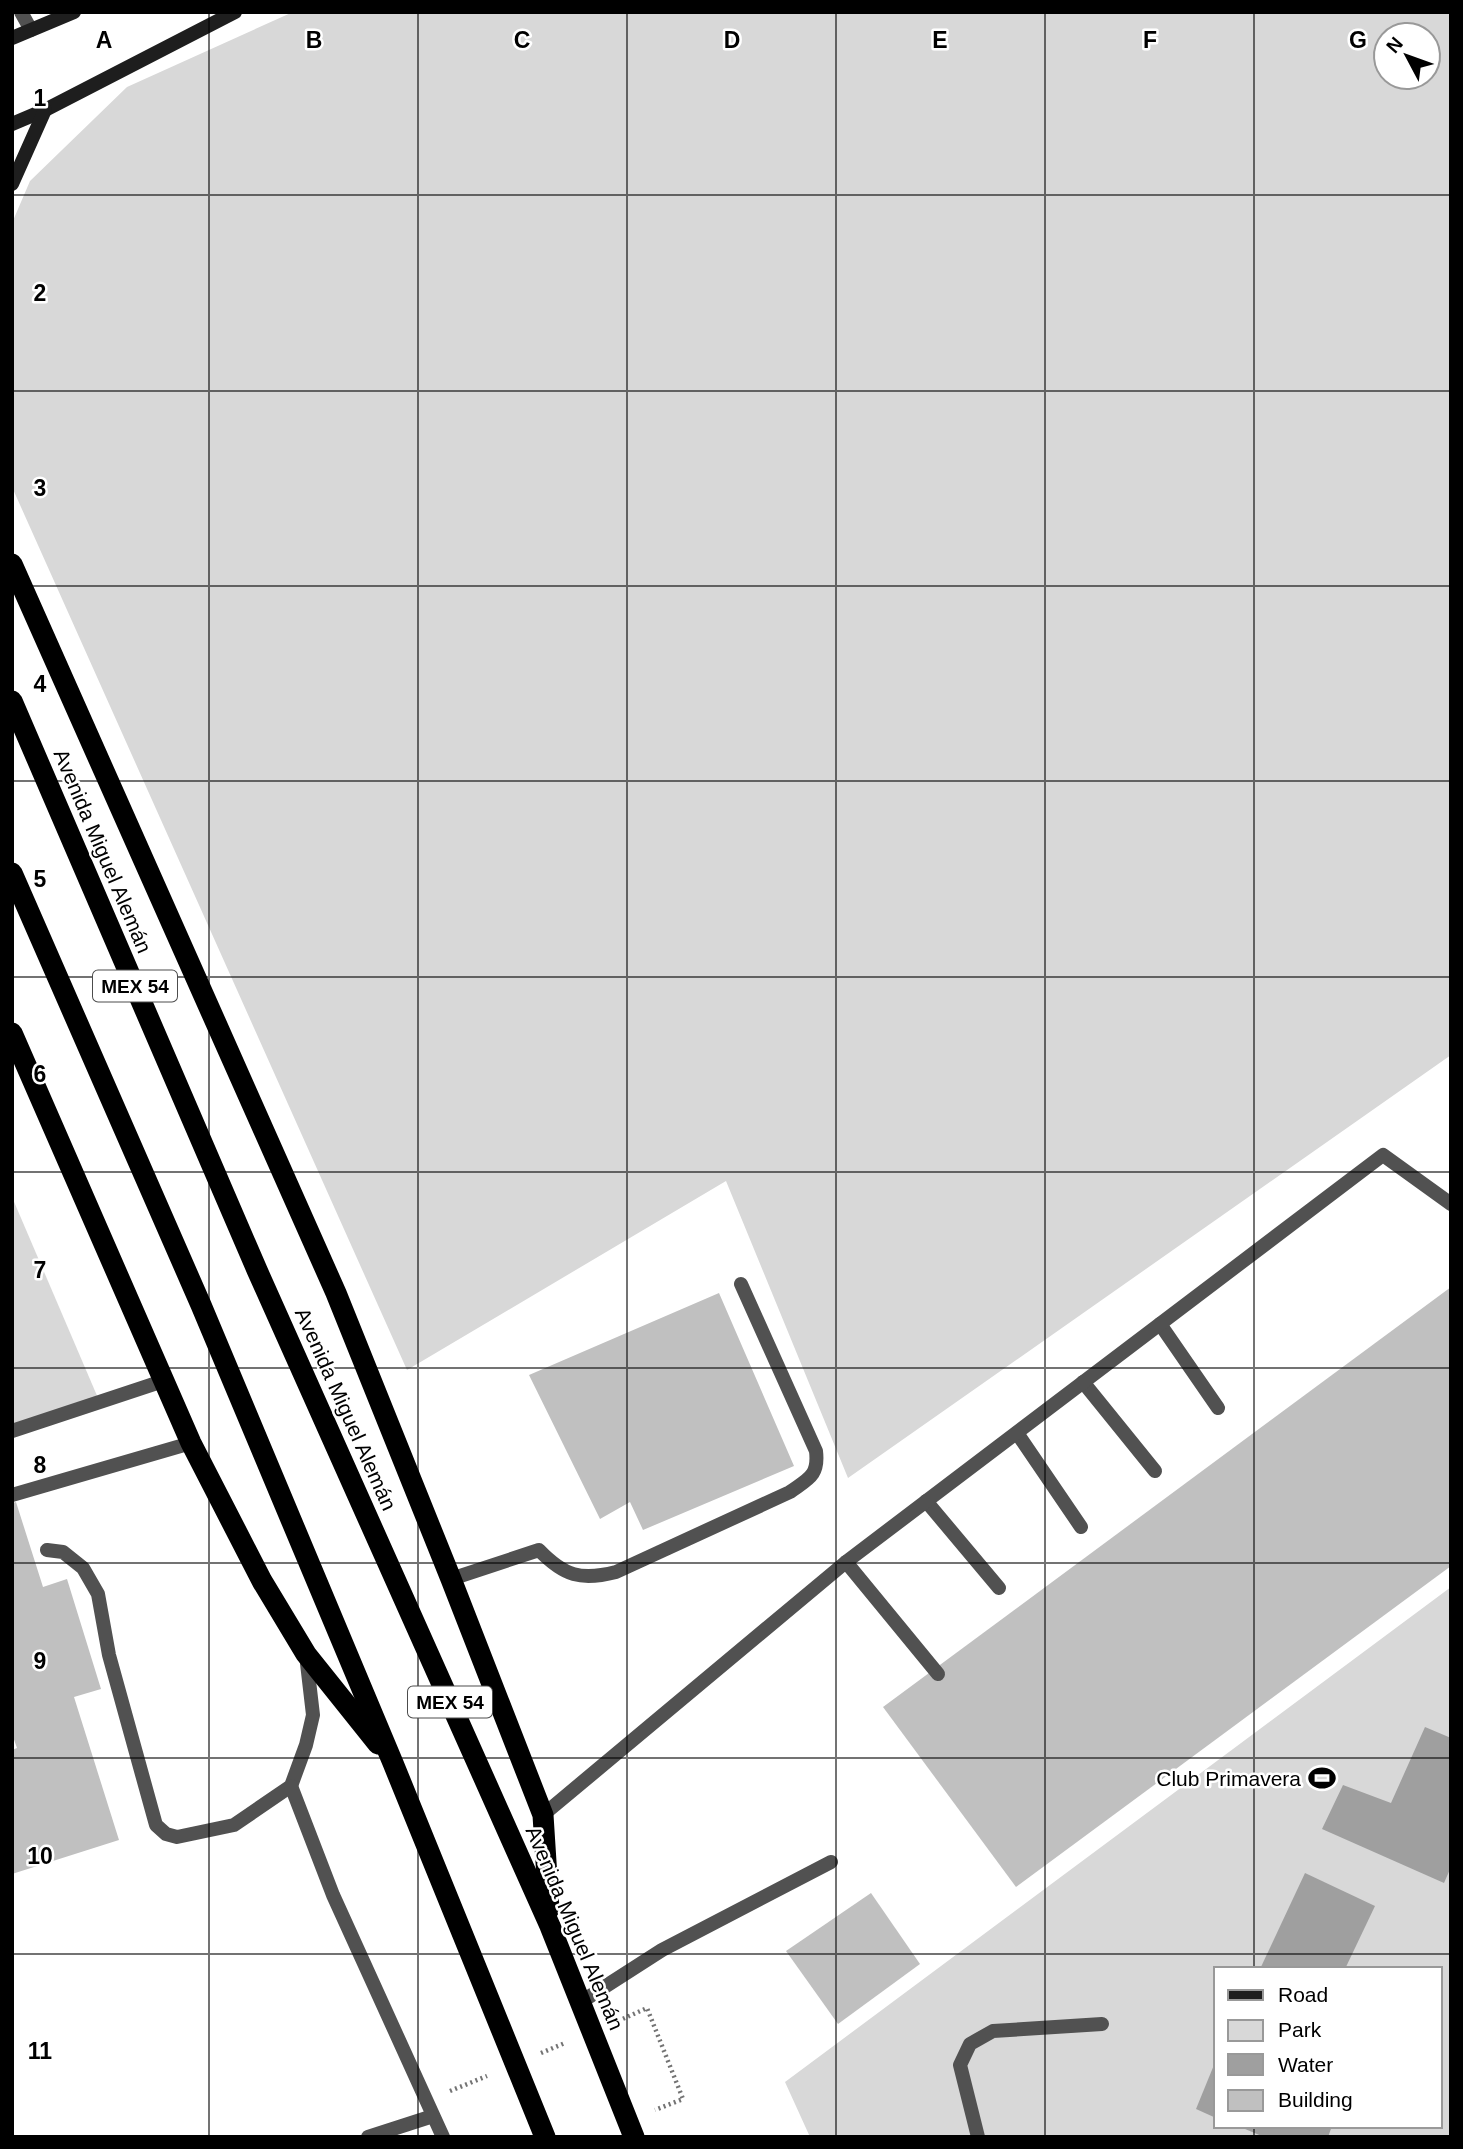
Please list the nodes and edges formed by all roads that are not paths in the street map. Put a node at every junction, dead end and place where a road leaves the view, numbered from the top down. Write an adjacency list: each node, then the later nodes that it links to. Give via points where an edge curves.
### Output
1 (21, 12): 4 (street)
2 (74, 12): 4 (main road)
3 (235, 12): 6 (main road)
4 (31, 30): 5 (main road)
5 (12, 38)
6 (45, 110): 7 (main road); 8 (main road)
7 (12, 124)
8 (12, 184)
9 (12, 564): 28 (highway, via 336,1293)
10 (12, 701): 36 (highway, Avenida Miguel Alemán / MEX 54, via 257,1270)
11 (12, 873): 32 (highway, MEX 54, via 201,1305)
12 (12, 1033): 16 (highway)
13 (1451, 1204): 15 (street, via 1383,1155)
14 (741, 1284): 28 (street, via 816,1451 812,1476 790,1492 616,1572 596,1577 573,1574 556,1567 539,1550)
15 (1160, 1324): 17 (street); 18 (street)
16 (163, 1381): 19 (street); 21 (highway)
17 (1083, 1382): 20 (street); 22 (street)
18 (1218, 1408)
19 (12, 1431)
20 (1017, 1433): 24 (street); 25 (street)
21 (191, 1444): 23 (street); 30 (highway, via 262,1581)
22 (1155, 1471)
23 (12, 1495)
24 (926, 1501): 27 (street); 29 (street)
25 (1081, 1527)
26 (47, 1550): 33 (street, via 63,1552 83,1568 98,1594 112,1668 156,1825 177,1837 234,1825)
27 (846, 1562): 31 (street); 34 (street)
28 (451, 1579): 34 (highway)
29 (999, 1588)
30 (306, 1654): 32 (highway); 33 (street, via 313,1715)
31 (938, 1674)
32 (393, 1763): 42 (highway, MEX 54)
33 (291, 1786): 39 (street, via 333,1895)
34 (543, 1815): 36 (highway)
35 (831, 1862): 37 (street, via 662,1950)
36 (550, 1926): 37 (highway, Avenida Miguel Alemán / MEX 54)
37 (581, 2002): 43 (highway, Avenida Miguel Alemán / MEX 54)
38 (1102, 2024): 44 (street, via 993,2031 971,2044 960,2065)
39 (433, 2116): 40 (street); 41 (street)
40 (368, 2137)
41 (443, 2137)
42 (545, 2137)
43 (634, 2137)
44 (978, 2137)

